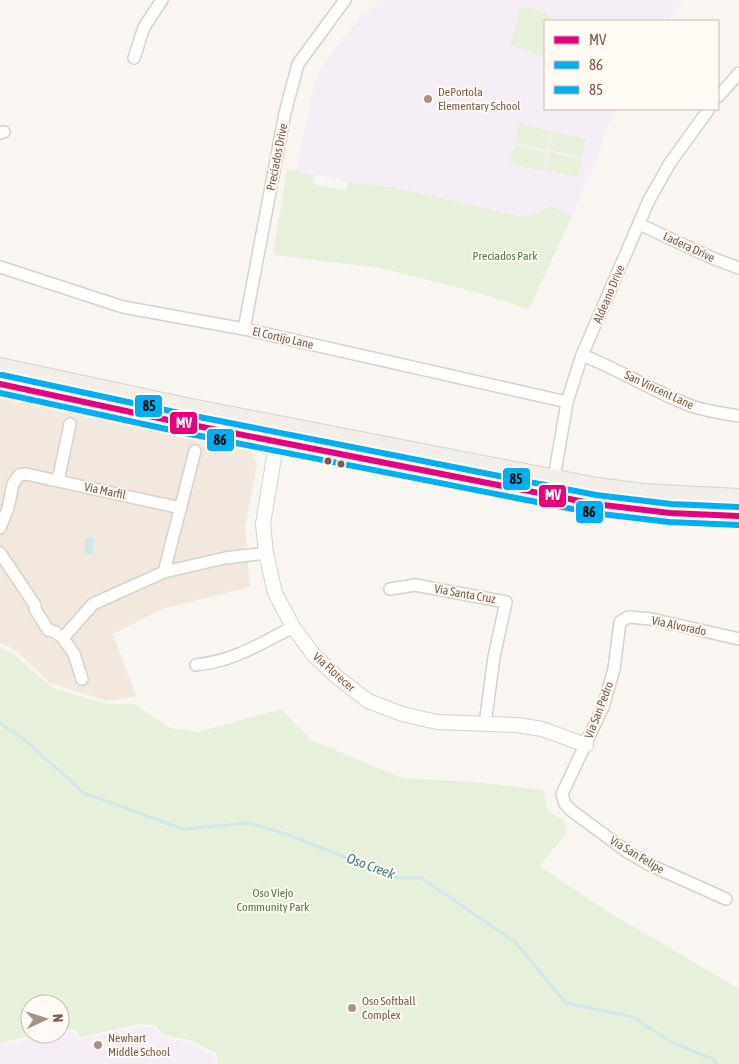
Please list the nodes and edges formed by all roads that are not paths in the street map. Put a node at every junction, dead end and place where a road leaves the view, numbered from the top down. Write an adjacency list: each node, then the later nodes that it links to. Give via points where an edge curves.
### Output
1 (162, 0): 3 (street, via 144,27)
2 (345, 0): 10 (street, Preciados Drive, via 298,64 285,113)
3 (134, 58)
4 (739, 73): 5 (street)
5 (719, 96)
6 (709, 110): 7 (street, Aldeano Drive, via 670,163)
7 (639, 224): 9 (street, Ladera Drive); 11 (street, Aldeano Drive)
8 (0, 267): 10 (street, El Cortijo Lane, via 123,307)
9 (739, 268)
10 (244, 330): 14 (street, El Cortijo Lane)
11 (582, 354): 14 (street, Aldeano Drive); 15 (street, San Vincent Lane, via 688,405)
12 (0, 367): 17 (main road)
13 (0, 384): 17 (main road, via 40,394)
14 (568, 402): 20 (street, Aldeano Drive)
15 (739, 416)
16 (70, 424): 19 (street)
17 (278, 434): 20 (main road); 26 (street, Via Florecer, via 263,524)
18 (196, 451): 22 (street)
19 (58, 481): 22 (street, Via Marfil); 24 (street, Via Marfil, via 19,475 13,484)
20 (553, 488): 21 (main road); 23 (main road, via 595,504 670,513)
21 (739, 498)
22 (182, 508): 27 (street)
23 (739, 516)
24 (0, 528)
25 (0, 553): 31 (street, via 48,630)
26 (266, 553): 27 (street, via 225,558); 30 (street, Via Florecer, via 275,593)
27 (164, 572): 31 (street, via 93,604)
28 (390, 588): 35 (street, Via Santa Cruz, via 415,585 506,602)
29 (620, 622): 32 (street, Via Alvorado, via 628,617 651,619); 36 (street, Via San Pedro, via 614,669 603,707)
30 (293, 627): 33 (street, via 244,653); 35 (street, Via Florecer, via 337,678 368,701 402,714 437,722)
31 (63, 638): 34 (street, via 74,654)
32 (739, 639)
33 (196, 665)
34 (82, 679)
35 (485, 724): 36 (street, Via Florecer, via 542,729)
36 (586, 745): 37 (street, Via San Pedro)
37 (562, 794): 38 (street, Via San Felipe, via 572,812 629,852 668,874)
38 (726, 899)

